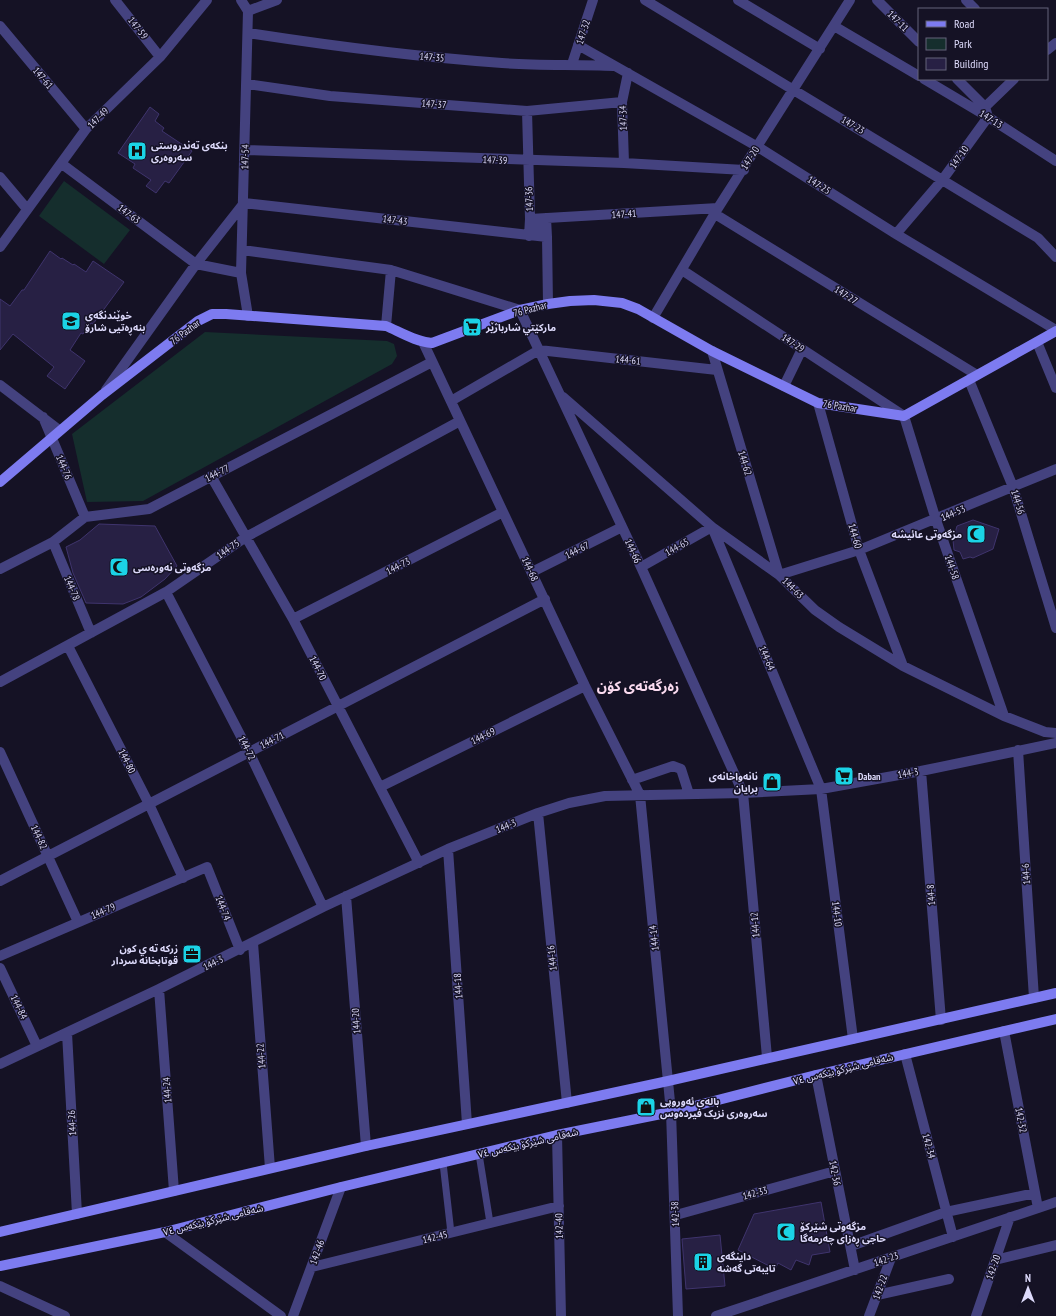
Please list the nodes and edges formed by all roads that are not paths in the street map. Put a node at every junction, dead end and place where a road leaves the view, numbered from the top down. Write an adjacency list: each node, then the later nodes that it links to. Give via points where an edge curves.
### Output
1 (115, 0): 21 (street, 147-59)
2 (207, 0): 21 (street, 147-49)
3 (241, 0): 12 (street)
4 (277, 0): 12 (street)
5 (593, 0): 18 (street, 147-32)
6 (645, 0): 30 (street, 147-23)
7 (738, 0): 19 (street)
8 (877, 0): 16 (street, 147-11)
9 (966, 0): 11 (street)
10 (845, 2): 14 (street, 147-20)
11 (974, 8)
12 (248, 11): 15 (street, 147-54)
13 (0, 26): 34 (street, 147-61)
14 (834, 26): 19 (street, 147-20); 25 (street)
15 (248, 33): 22 (street, 147-35, via 415,56 504,63); 29 (street, 147-54)
16 (918, 41)
17 (1056, 43): 20 (street)
18 (578, 45): 22 (street, 147-32); 23 (street, 147-25)
19 (820, 49): 30 (street, 147-20)
20 (1048, 49)
21 (160, 57): 34 (street, 147-49)
22 (572, 64): 23 (street, 147-35)
23 (617, 66): 24 (street, 147-25)
24 (628, 73): 31 (street, 147-34); 35 (street, 147-25)
25 (918, 75)
26 (926, 80): 33 (street, 147-13)
27 (958, 80): 33 (street)
28 (1013, 80): 33 (street, 147-10)
29 (247, 84): 32 (street, 147-37, via 330,96); 36 (street, 147-54)
30 (794, 90): 35 (street, 147-20); 43 (street, 147-23)
31 (622, 102): 32 (street, 147-37); 40 (street, 147-34)
32 (526, 111): 37 (street, 147-36)
33 (986, 112): 38 (street, 147-13); 43 (street, 147-10)
34 (86, 129): 39 (street, 147-49)
35 (758, 146): 41 (street, 147-20); 50 (street, 147-25)
36 (246, 150): 37 (street, 147-39); 44 (street, 147-54)
37 (527, 161): 40 (street, 147-39); 48 (street, 147-36)
38 (1056, 161)
39 (62, 164): 45 (street, 147-49); 56 (street, 147-63)
40 (624, 164): 41 (street, 147-39)
41 (744, 170): 46 (street, 147-20)
42 (0, 177): 45 (street)
43 (943, 179): 50 (street, 147-10); 55 (street, 147-23, via 1038,238)
44 (244, 203): 51 (street, 147-43); 54 (street, 147-54); 56 (street)
45 (27, 209): 53 (street, 147-49)
46 (717, 211): 47 (street, 147-41); 58 (street, 147-20); 73 (street, 147-27)
47 (546, 218): 48 (street, 147-41); 49 (street); 52 (street)
48 (530, 219): 49 (street, 147-36); 51 (street)
49 (537, 228): 51 (street); 52 (street, 147-36)
50 (896, 234): 65 (street, 147-25)
51 (529, 236): 52 (street, 147-43)
52 (547, 237): 60 (street)
53 (0, 247)
54 (242, 250): 57 (street); 59 (street, 147-54)
55 (1056, 257)
56 (196, 264): 59 (street); 78 (street)
57 (391, 270): 61 (street); 64 (street)
58 (682, 270): 63 (street, 147-20); 68 (street, 147-29)
59 (241, 273): 62 (street, 147-54)
60 (548, 304): 61 (street, 76 Pazhar); 63 (street, 76 Pazhar, via 576,300 622,303)
61 (520, 310): 66 (street, 76 Pazhar, via 443,340); 69 (street, 144-66)
62 (248, 316): 64 (street, 76 Pazhar); 78 (street, 76 Pazhar, via 218,314 198,321)
63 (652, 318): 70 (street, 76 Pazhar)
64 (386, 326): 66 (street, 76 Pazhar)
65 (1056, 331): 67 (street)
66 (423, 342): 71 (street, 144-68)
67 (1037, 342): 73 (street); 76 (street)
68 (802, 349): 74 (street); 81 (street, 147-29)
69 (539, 350): 72 (street, 144-61); 77 (street, 144-66); 79 (street)
70 (712, 351): 72 (street, 144-62); 74 (street, 76 Pazhar)
71 (432, 362): 79 (street, 144-68); 87 (street, 144-77)
72 (717, 370): 101 (street, 144-62)
73 (973, 377): 81 (street); 89 (street, 144-56)
74 (784, 386): 80 (street, 76 Pazhar)
75 (1, 388): 82 (street)
76 (1056, 388)
77 (560, 394): 93 (street, 144-66); 94 (street, 144-63)
78 (102, 395): 84 (street, 76 Pazhar)
79 (451, 402): 83 (street, 144-68)
80 (818, 402): 81 (street, 76 Pazhar); 97 (street, 144-60)
81 (904, 416): 92 (street, 144-58)
82 (42, 417): 84 (street); 85 (street, 144-76)
83 (460, 420): 90 (street, 144-68); 95 (street, 144-75)
84 (59, 430): 85 (street, 76 Pazhar)
85 (51, 438): 88 (street, 76 Pazhar); 91 (street, 144-76)
86 (1056, 469): 89 (street, 144-53)
87 (210, 476): 91 (street, 144-77, via 149,509); 95 (street, 144-70)
88 (0, 482)
89 (1013, 487): 92 (street, 144-53); 105 (street, 144-56)
90 (503, 512): 100 (street, 144-68); 104 (street, 144-73)
91 (84, 516): 96 (street)
92 (936, 520): 97 (street, 144-53); 112 (street, 144-58)
93 (622, 527): 98 (street, 144-66); 100 (street, 144-67)
94 (712, 527): 98 (street, 144-65); 101 (street, 144-63); 121 (street, 144-64)
95 (246, 537): 102 (street, 144-75); 104 (street, 144-70)
96 (53, 542): 99 (street); 106 (street, 144-78)
97 (859, 550): 101 (street, 144-53); 108 (street, 144-60)
98 (641, 567): 123 (street, 144-66)
99 (0, 569)
100 (532, 572): 103 (street, 144-68)
101 (779, 575): 108 (street, 144-63, via 815,610)
102 (166, 592): 106 (street, 144-75); 117 (street, 144-72)
103 (545, 599): 110 (street, 144-68); 111 (street, 144-71)
104 (293, 619): 111 (street, 144-70)
105 (1056, 628)
106 (91, 633): 107 (street, 144-75)
107 (68, 646): 109 (street, 144-75); 125 (street, 144-80)
108 (903, 666): 112 (street, 144-63)
109 (0, 682)
110 (585, 686): 119 (street, 144-68); 120 (street, 144-69)
111 (338, 706): 117 (street, 144-71); 120 (street, 144-70)
112 (1004, 716): 113 (street, 144-63, via 1045,732)
113 (1056, 733)
114 (1056, 743): 115 (street, 144-3)
115 (1018, 750): 118 (street, 144-3); 142 (street, 144-6)
116 (0, 752): 128 (street, 144-82)
117 (249, 752): 125 (street, 144-71); 134 (street, 144-72)
118 (921, 771): 121 (street, 144-3); 144 (street, 144-8)
119 (632, 780): 122 (street, via 678,766); 124 (street, 144-68)
120 (380, 787): 129 (street, 144-70)
121 (821, 789): 123 (street, 144-3); 147 (street, 144-10)
122 (689, 794): 123 (street, 144-3); 124 (street, 144-3)
123 (743, 794): 150 (street, 144-12)
124 (640, 795): 126 (street, 144-3, via 605,796 569,803); 153 (street, 144-14)
125 (149, 804): 128 (street, 144-71); 131 (street, 144-80)
126 (538, 813): 127 (street, 144-3); 154 (street, 144-16)
127 (448, 849): 129 (street, 144-3); 156 (street, 144-18)
128 (48, 856): 132 (street, 144-71); 135 (street, 144-82)
129 (419, 863): 133 (street, 144-3)
130 (207, 867): 131 (street, 144-79); 137 (street, 144-74)
131 (183, 878): 135 (street, 144-79)
132 (0, 881)
133 (346, 896): 134 (street, 144-3); 158 (street, 144-20)
134 (323, 907): 136 (street, 144-3)
135 (78, 922): 138 (street, 144-79)
136 (252, 943): 137 (street, 144-3); 161 (street, 144-22)
137 (240, 950): 140 (street, 144-3)
138 (0, 956)
139 (0, 968): 148 (street, 144-84)
140 (159, 989): 146 (street, 144-3); 164 (street, 144-24)
141 (1056, 993): 142 (street)
142 (1034, 998): 144 (street)
143 (1056, 1019): 145 (street, شەقامی شێرکۆ بێکەس ٧٤)
144 (941, 1020): 147 (street)
145 (1004, 1032): 149 (street, شەقامی شێرکۆ بێکەس ٧٤); 165 (street, 142-32)
146 (67, 1033): 148 (street, 144-3); 170 (street, 144-26)
147 (853, 1039): 150 (street)
148 (38, 1046): 151 (street, 144-3)
149 (904, 1054): 152 (street, شەقامی شێرکۆ بێکەس ٧٤); 169 (street, 142-34)
150 (768, 1057): 153 (street)
151 (0, 1064)
152 (816, 1075): 155 (street, شەقامی شێرکۆ بێکەس ٧٤); 162 (street, 142-36)
153 (668, 1081): 154 (street); 155 (street, 144-14)
154 (567, 1103): 156 (street)
155 (671, 1112): 157 (street, شەقامی شێرکۆ بێکەس ٧٤); 171 (street, 142-38)
156 (467, 1124): 158 (street)
157 (557, 1135): 159 (street, شەقامی شێرکۆ بێکەس ٧٤); 167 (street, 142-40)
158 (366, 1146): 161 (street)
159 (479, 1154): 160 (street, شەقامی شێرکۆ بێکەس ٧٤); 173 (lane)
160 (442, 1163): 163 (street, شەقامی شێرکۆ بێکەس ٧٤); 176 (lane)
161 (270, 1168): 164 (street)
162 (835, 1171): 171 (street, 142-33); 179 (street, 142-36)
163 (341, 1187): 175 (street, شەقامی شێرکۆ بێکەس ٧٤); 183 (street, 142-46)
164 (174, 1191): 170 (street)
165 (1035, 1193): 168 (street, 142-32); 169 (street)
166 (1056, 1202): 168 (street, 142-23)
167 (559, 1206): 173 (street, 142-45); 191 (street, 142-40)
168 (1038, 1208): 172 (street, 142-23)
169 (946, 1212): 177 (street, 142-34); 179 (street)
170 (77, 1214): 174 (street)
171 (676, 1215): 192 (street, 142-38)
172 (1010, 1217): 177 (street, 142-23); 181 (street, 142-20)
173 (490, 1223): 176 (street, 142-45)
174 (0, 1232)
175 (165, 1232): 182 (street, شەقامی شێرکۆ بێکەس ٧٤); 189 (street)
176 (451, 1233): 183 (street, 142-45)
177 (953, 1237): 180 (street, 142-23)
178 (1056, 1245): 181 (street)
179 (851, 1246): 184 (street, 142-36)
180 (890, 1258): 184 (street, 142-23); 187 (street, 142-22)
181 (995, 1260): 195 (street, 142-20)
182 (0, 1266)
183 (312, 1267): 190 (street, 142-46)
184 (855, 1270): 193 (street, 142-23)
185 (949, 1279): 187 (street)
186 (0, 1286): 188 (street)
187 (877, 1295): 194 (street, 142-22)
188 (65, 1316)
189 (281, 1316)
190 (293, 1316)
191 (561, 1316)
192 (678, 1316)
193 (716, 1316)
194 (869, 1316)
195 (976, 1316)

